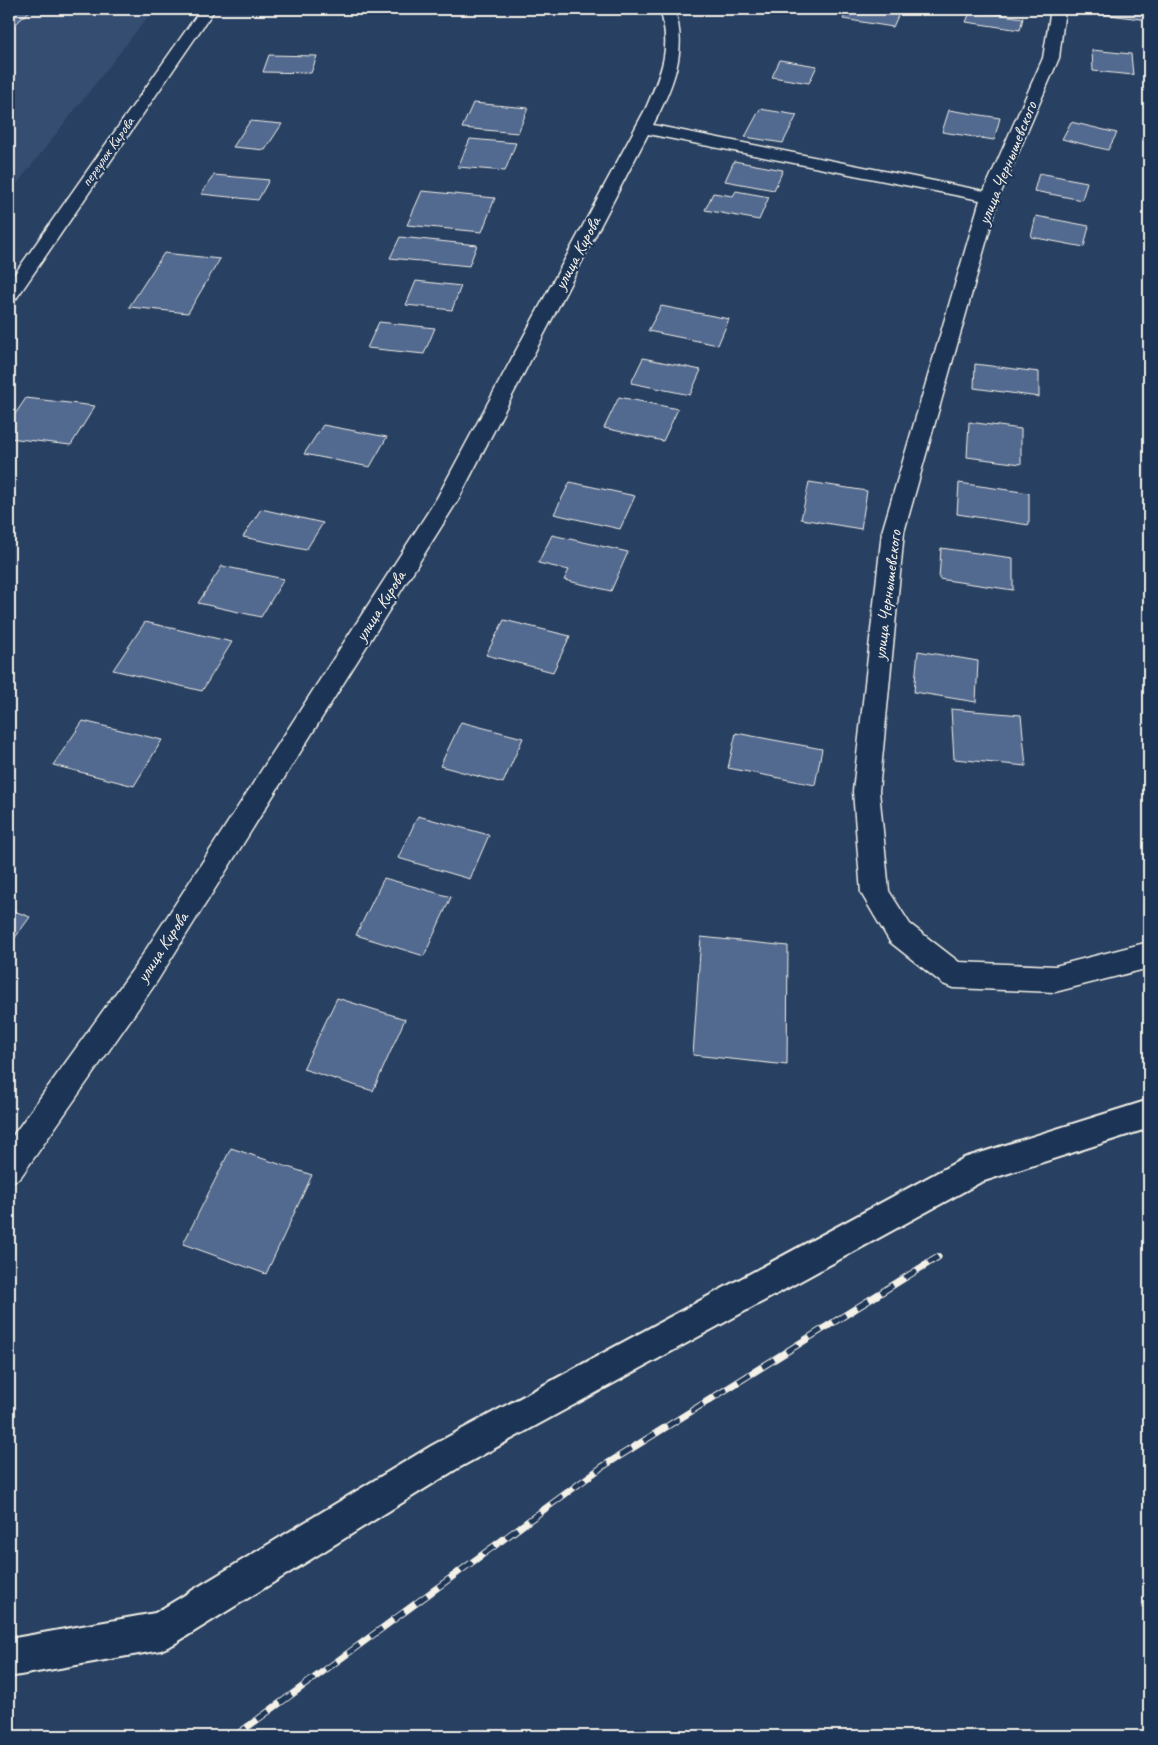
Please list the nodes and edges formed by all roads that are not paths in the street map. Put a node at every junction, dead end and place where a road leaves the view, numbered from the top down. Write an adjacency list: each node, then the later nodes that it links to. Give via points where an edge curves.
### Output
1 (208, 9): 6 (street, переулок Кирова)
2 (667, 9): 4 (street, улица Кирова, via 674,22 673,58)
3 (1058, 9): 5 (street, улица Чернышевского, via 1051,58)
4 (643, 128): 5 (street); 9 (street, улица Кирова, via 447,500 146,974)
5 (990, 197): 7 (street, улица Чернышевского, via 893,532 866,791 875,893 900,933 952,975 1055,979)
6 (9, 295)
7 (1149, 955)
8 (1149, 1114): 10 (lane, via 975,1168 443,1458 161,1631)
9 (9, 1167)
10 (9, 1658)

